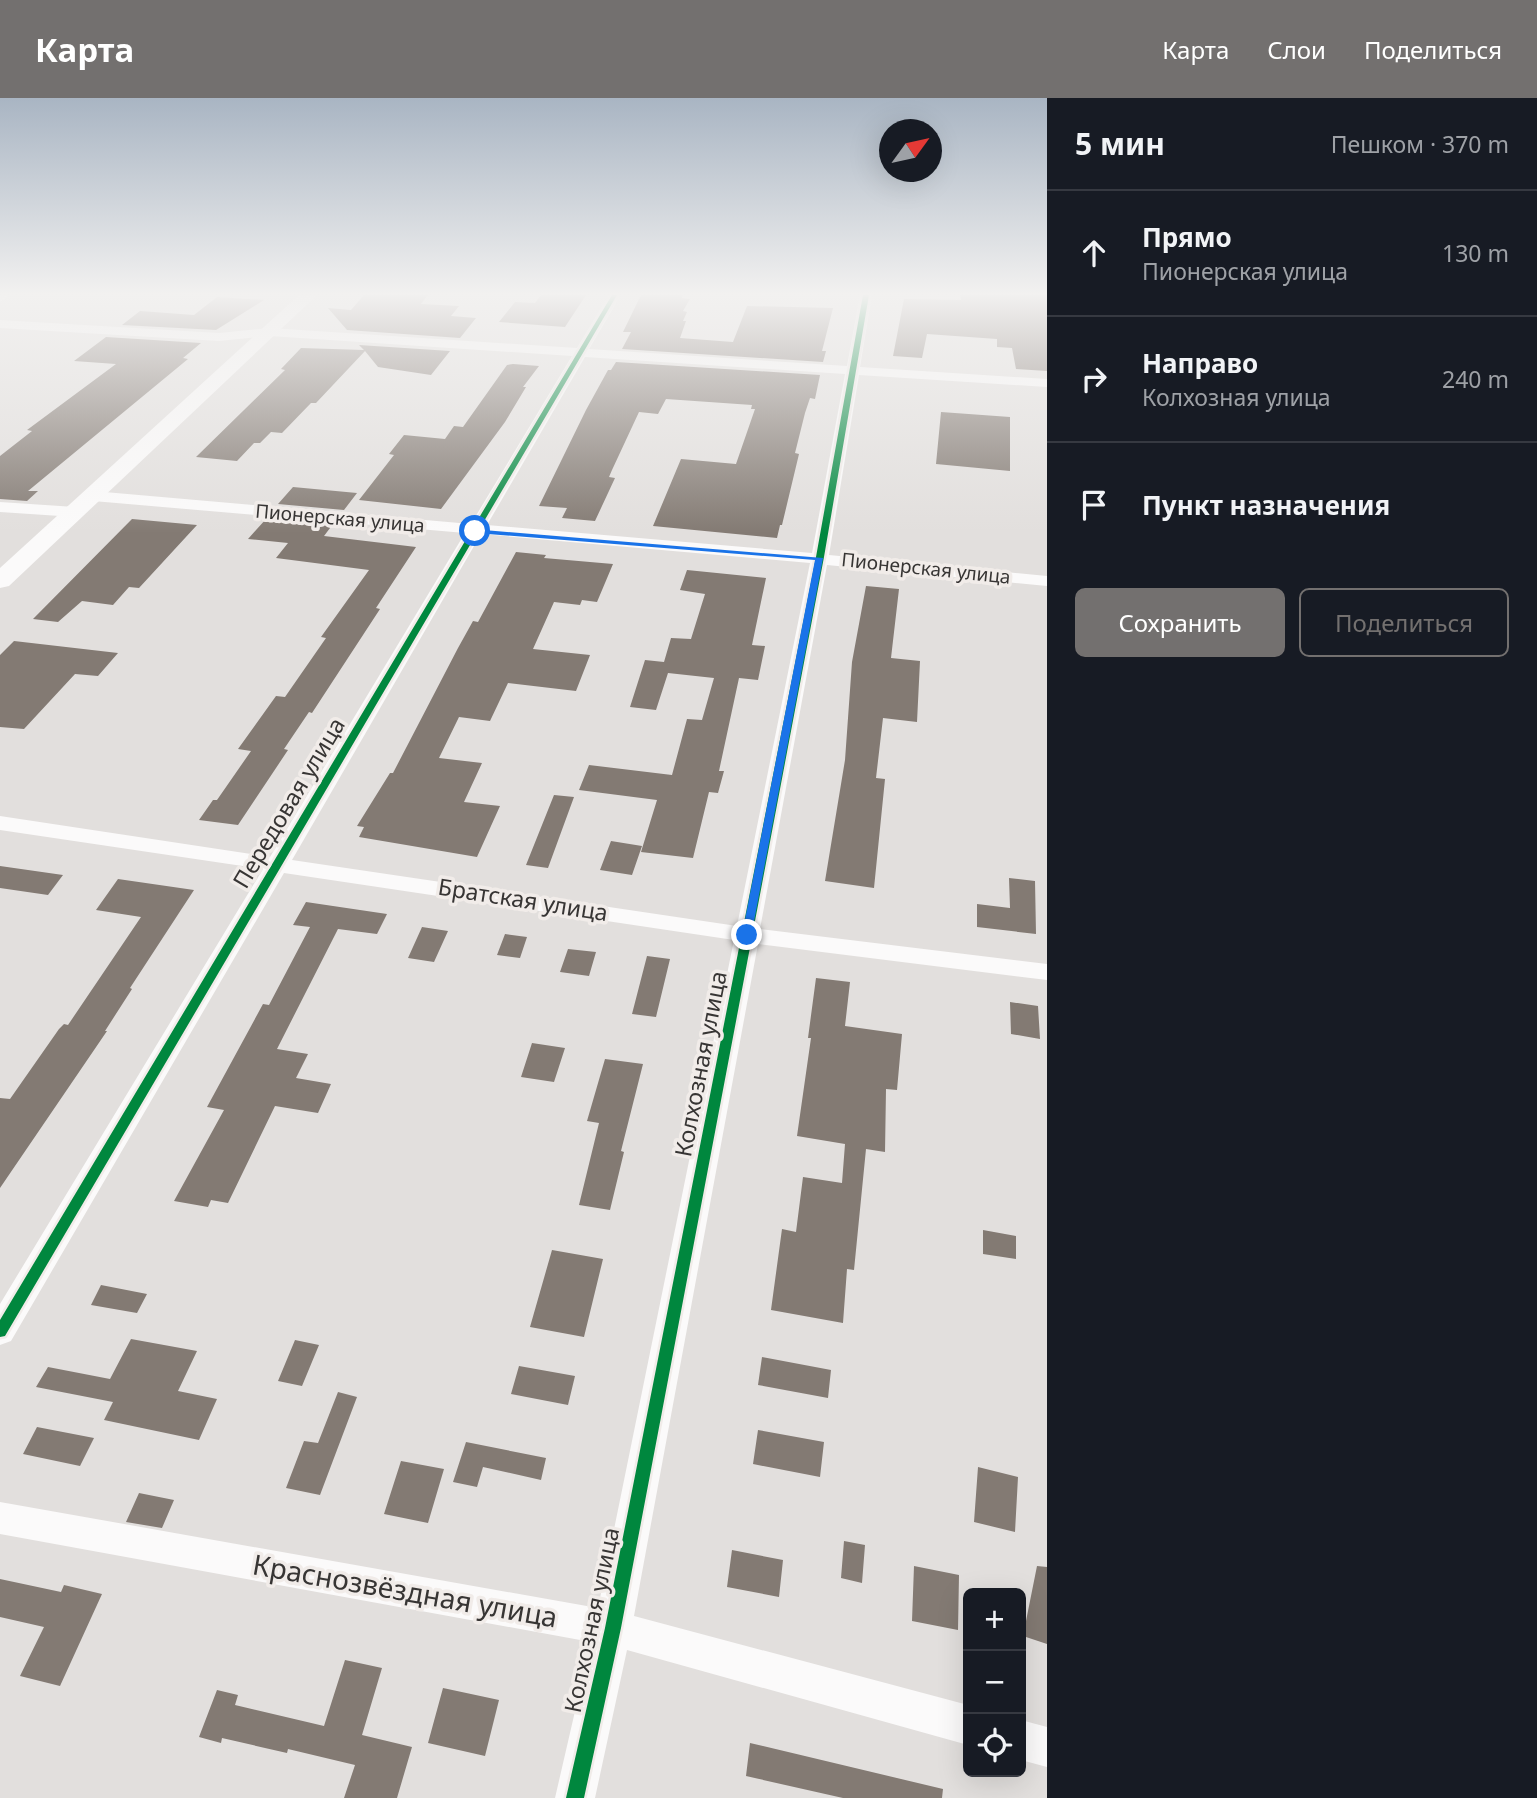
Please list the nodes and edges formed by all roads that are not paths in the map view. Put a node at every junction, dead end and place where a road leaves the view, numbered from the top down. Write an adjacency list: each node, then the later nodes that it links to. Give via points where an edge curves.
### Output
1 (224, 374): 6 (street)
2 (568, 374): 9 (street, Передовая улица)
3 (852, 374): 10 (street, Колхозная улица)
4 (927, 374): 5 (street)
5 (1047, 383)
6 (93, 496): 8 (street); 9 (street, Пионерская улица)
7 (0, 506): 8 (street)
8 (75, 512): 11 (street)
9 (475, 531): 10 (street, Пионерская улица); 14 (street, Передовая улица)
10 (820, 558): 12 (street, Пионерская улица); 15 (street, Колхозная улица)
11 (0, 581)
12 (1047, 581)
13 (0, 823): 14 (street, Братская улица)
14 (278, 863): 15 (street, Братская улица); 17 (street, Передовая улица)
15 (747, 935): 16 (street, Братская улица); 19 (street, Колхозная улица)
16 (1047, 972)
17 (0, 1332)
18 (0, 1518): 19 (street, Краснозвёздная улица)
19 (613, 1628): 20 (street, Краснозвёздная улица); 23 (street, Колхозная улица)
20 (963, 1724)
21 (1026, 1741): 22 (street)
22 (1047, 1747)
23 (575, 1798)

